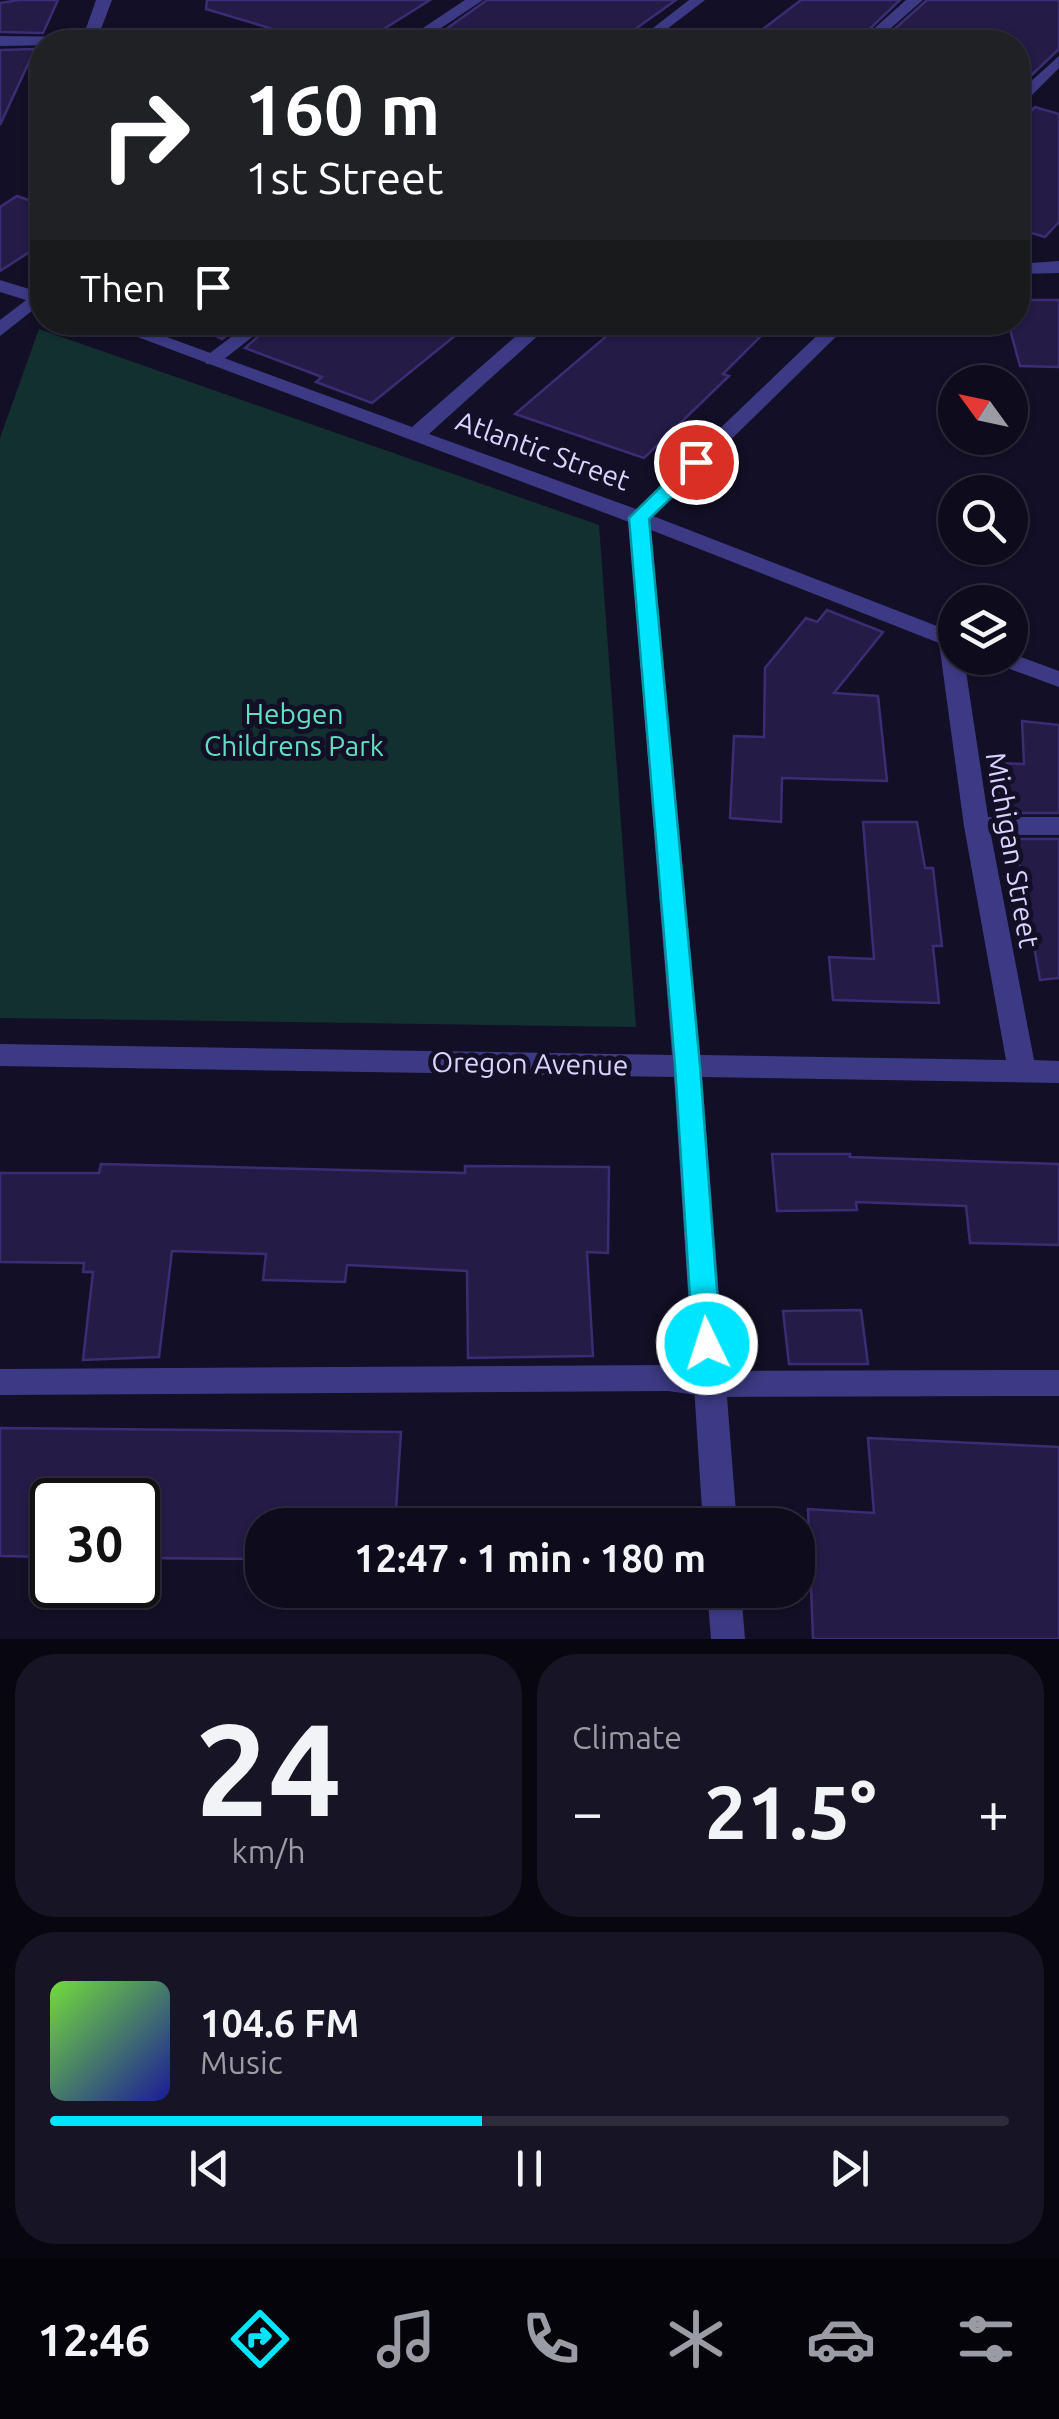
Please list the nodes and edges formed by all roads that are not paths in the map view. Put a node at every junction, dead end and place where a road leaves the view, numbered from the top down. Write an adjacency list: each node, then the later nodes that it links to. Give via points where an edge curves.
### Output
1 (104, 0): 5 (street)
2 (475, 0): 6 (street)
3 (698, 0): 7 (lane)
4 (914, 0): 8 (street)
5 (93, 30)
6 (429, 30)
7 (658, 30)
8 (880, 30)
9 (0, 41): 10 (street)
10 (30, 41)
11 (1059, 60): 12 (lane)
12 (1030, 90)
13 (1059, 268): 14 (street)
14 (1030, 269)
15 (0, 286): 16 (street)
16 (30, 294)
17 (30, 306): 18 (street)
18 (0, 330)
19 (143, 335): 23 (street, Atlantic Street)
20 (246, 335): 23 (lane)
21 (529, 335): 24 (street)
22 (829, 335): 25 (street)
23 (212, 360): 24 (street, Atlantic Street)
24 (415, 435): 25 (street, Atlantic Street)
25 (639, 518): 26 (street, Atlantic Street); 33 (street)
26 (938, 635)
27 (1028, 668): 29 (street)
28 (957, 675): 30 (street, Michigan Street)
29 (1059, 679)
30 (976, 826): 31 (street); 34 (street, Michigan Street)
31 (1059, 826)
32 (0, 1055): 33 (street, Oregon Avenue)
33 (687, 1066): 34 (street, Oregon Avenue); 38 (street)
34 (1022, 1071): 35 (street, Oregon Avenue)
35 (1059, 1072)
36 (0, 1382): 38 (lane, via 668,1378)
37 (1059, 1383): 38 (lane)
38 (710, 1384): 39 (street)
39 (719, 1508)
40 (725, 1608): 41 (street)
41 (728, 1639)

